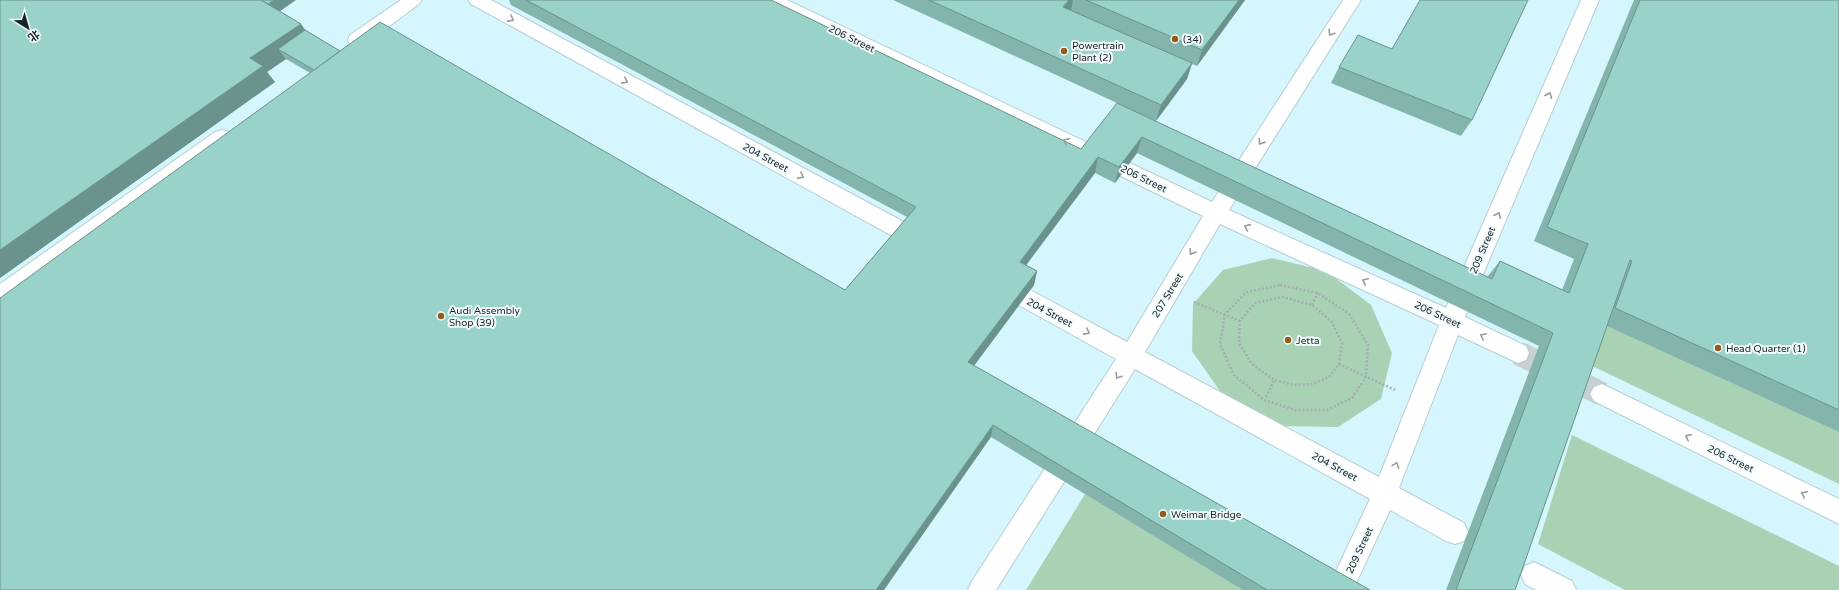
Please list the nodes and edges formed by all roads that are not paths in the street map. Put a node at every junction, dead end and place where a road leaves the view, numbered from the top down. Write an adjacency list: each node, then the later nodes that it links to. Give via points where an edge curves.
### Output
1 (413, 0): 6 (lane)
2 (477, 0): 9 (lane, 204 Street, one-way to 9)
3 (772, 0): 8 (lane, 206 Street, one-way to 3)
4 (1352, 0): 8 (lane, 207 Street, one-way to 8)
5 (1590, 0): 12 (lane, 209 Street, one-way to 5)
6 (342, 51)
7 (239, 125): 11 (lane)
8 (1216, 213): 12 (lane, 206 Street, one-way to 8); 14 (lane, 207 Street, one-way to 14)
9 (943, 253)
10 (978, 272): 14 (lane, 204 Street, one-way to 14)
11 (0, 296)
12 (1452, 320): 13 (lane, 206 Street, one-way to 12); 16 (lane, 209 Street, one-way to 12)
13 (1518, 353)
14 (1131, 355): 16 (lane, 204 Street); 20 (lane, 207 Street, one-way to 20)
15 (1602, 394): 17 (lane, 206 Street, one-way to 15)
16 (1385, 493): 18 (lane, 204 Street); 21 (lane, 209 Street)
17 (1839, 512)
18 (1456, 532)
19 (1534, 575): 22 (lane)
20 (981, 590)
21 (1340, 590)
22 (1563, 590)

